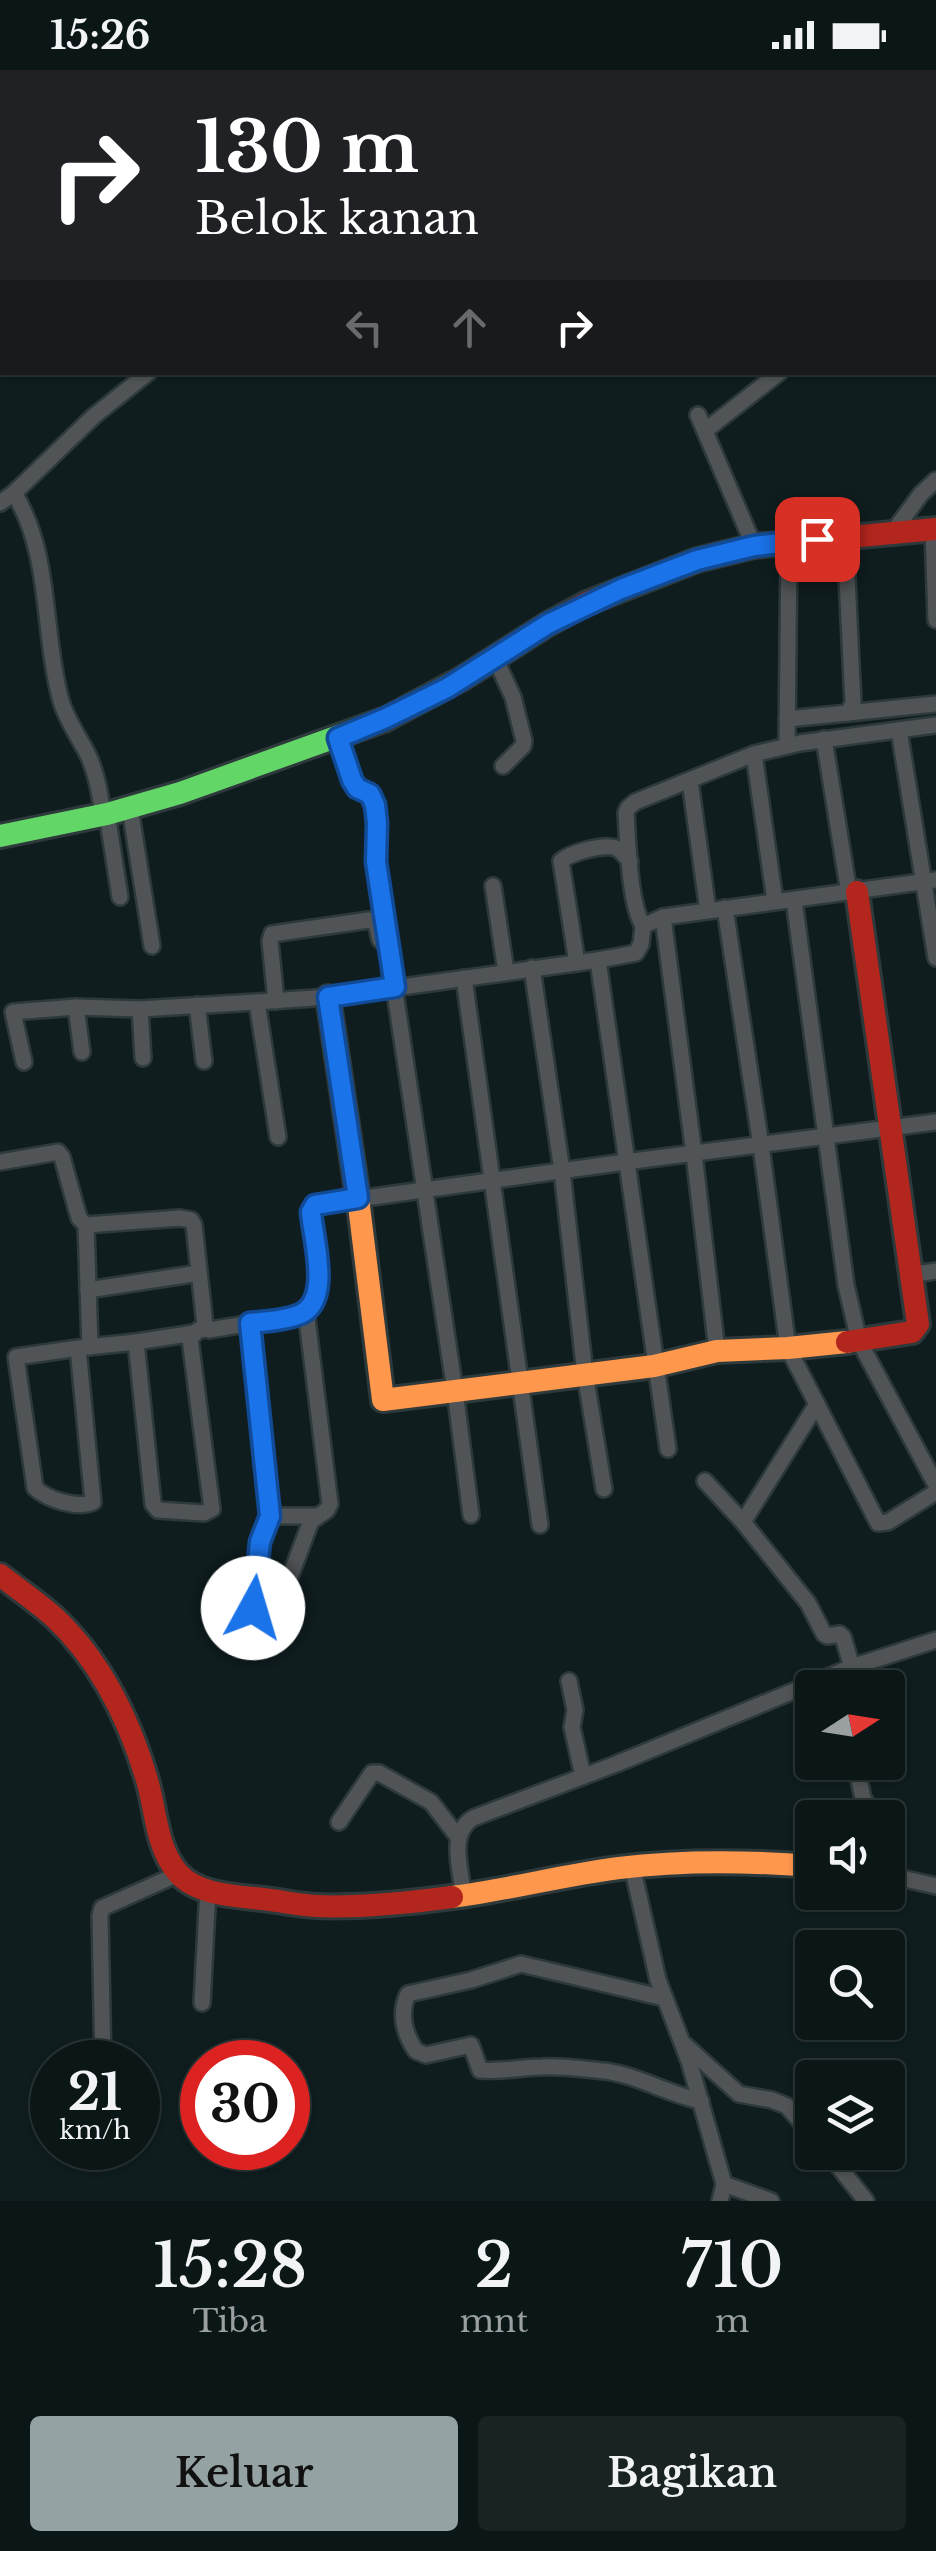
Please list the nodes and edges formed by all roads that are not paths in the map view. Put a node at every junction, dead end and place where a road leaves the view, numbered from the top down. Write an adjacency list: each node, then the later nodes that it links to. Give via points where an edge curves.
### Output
1 (145, 375): 6 (street)
2 (776, 375): 4 (street)
3 (698, 415): 4 (street)
4 (706, 430): 12 (street)
5 (936, 480): 9 (street)
6 (14, 492): 7 (street); 26 (street, via 31,524 62,703)
7 (0, 503)
8 (934, 529): 9 (street); 13 (street)
9 (892, 532): 10 (street)
10 (845, 536): 11 (street); 16 (street, via 853,703)
11 (790, 542): 12 (street); 17 (street)
12 (754, 546): 14 (street, via 697,560 588,603)
13 (936, 620)
14 (495, 658): 20 (street, via 432,696); 24 (street, via 524,741)
15 (936, 704): 16 (street)
16 (848, 713): 17 (street)
17 (787, 719): 22 (street)
18 (936, 725): 19 (street)
19 (899, 730): 21 (street); 29 (street)
20 (338, 738): 26 (street); 45 (street, via 352,780 375,805)
21 (824, 739): 22 (street); 31 (street)
22 (787, 745): 23 (street)
23 (754, 754): 25 (street); 33 (street)
24 (504, 766)
25 (690, 781): 28 (street, via 628,808); 35 (street)
26 (113, 812): 27 (street); 32 (street); 38 (street)
27 (0, 836)
28 (630, 861): 37 (street); 41 (street, via 608,846 561,861)
29 (930, 880): 31 (street); 39 (street)
30 (493, 886): 43 (street)
31 (853, 892): 34 (street); 57 (street)
32 (120, 898)
33 (775, 900): 34 (street); 35 (street)
34 (794, 900): 58 (street)
35 (717, 909): 36 (street); 60 (street)
36 (663, 917): 37 (street); 61 (street)
37 (643, 926): 40 (street, via 636,953)
38 (152, 946)
39 (936, 958)
40 (598, 960): 41 (street); 63 (street)
41 (577, 963): 42 (street)
42 (532, 968): 43 (street); 64 (street)
43 (506, 972): 44 (street)
44 (464, 978): 45 (street); 65 (street)
45 (391, 988): 46 (street); 47 (street, via 378,928 369,920 272,934); 66 (street)
46 (328, 997): 47 (street); 67 (street)
47 (276, 1001): 48 (street)
48 (257, 1002): 49 (street); 59 (street)
49 (197, 1005): 51 (street); 54 (street)
50 (76, 1008): 51 (street); 52 (street); 55 (street, via 13,1012)
51 (140, 1009): 53 (street)
52 (82, 1052)
53 (144, 1058)
54 (204, 1061)
55 (24, 1062)
56 (936, 1122): 57 (street)
57 (892, 1128): 58 (street); 71 (street)
58 (826, 1136): 60 (street); 76 (street)
59 (278, 1137)
60 (761, 1146): 61 (street); 79 (street)
61 (694, 1154): 63 (street); 80 (street)
62 (0, 1162): 68 (street, via 58,1152)
63 (625, 1162): 64 (street); 81 (street)
64 (562, 1171): 65 (street); 82 (street)
65 (494, 1180): 66 (street); 83 (street)
66 (426, 1190): 67 (street); 84 (street)
67 (358, 1198): 73 (street, via 315,1205 311,1212 320,1286); 84 (street, via 381,1398)
68 (86, 1225): 70 (street, via 186,1218 194,1225); 72 (street)
69 (936, 1270): 71 (street)
70 (200, 1273): 72 (street); 75 (street)
71 (910, 1276): 76 (street, via 916,1329)
72 (88, 1290): 78 (street)
73 (306, 1311): 74 (street); 92 (street, via 330,1504)
74 (250, 1323): 75 (street); 91 (street)
75 (200, 1331): 77 (street); 77 (street, via 190,1339 212,1509 204,1513 158,1510 153,1504)
76 (859, 1341): 79 (street); 88 (street)
77 (136, 1342): 78 (street)
78 (84, 1348): 78 (street, via 16,1357 36,1488 82,1506 94,1502)
79 (788, 1348): 80 (street); 85 (street)
80 (718, 1351): 81 (street)
81 (654, 1366): 82 (street); 86 (street)
82 (586, 1374): 83 (street); 89 (street)
83 (521, 1383): 84 (street); 94 (street)
84 (455, 1391): 90 (street)
85 (817, 1404): 88 (street, via 878,1523); 93 (street)
86 (668, 1450)
87 (705, 1481): 93 (street)
88 (936, 1488)
89 (604, 1489)
90 (471, 1515)
91 (270, 1516): 92 (street); 92 (street, via 254,1594 252,1635 258,1640 270,1630)
92 (316, 1516)
93 (742, 1522): 97 (street, via 824,1634 843,1636)
94 (540, 1525)
95 (0, 1575): 106 (street, via 51,1614 107,1679 142,1760)
96 (936, 1640): 98 (street)
97 (844, 1670)
98 (859, 1670)
99 (570, 1681): 101 (street)
100 (795, 1695): 101 (street)
101 (583, 1776): 103 (street, via 473,1818)
102 (339, 1822): 103 (street, via 375,1772 432,1802)
103 (458, 1837): 110 (street)
104 (795, 1865): 105 (street)
105 (632, 1866): 110 (street); 111 (street)
106 (178, 1874): 109 (street); 113 (street, via 102,1908)
107 (905, 1878): 108 (street)
108 (936, 1886)
109 (208, 1889): 110 (street, via 321,1906); 112 (street)
110 (464, 1896)
111 (664, 1998): 114 (street); 115 (street, via 521,1964 408,1994 405,2032 426,2055 471,2045 480,2070 608,2071)
112 (202, 2003)
113 (103, 2040)
114 (682, 2042): 115 (street); 116 (street, via 735,2091 787,2106)
115 (700, 2101): 118 (street)
116 (795, 2115)
117 (841, 2170): 121 (street)
118 (724, 2184): 119 (street); 120 (street)
119 (720, 2201)
120 (771, 2201)
121 (866, 2201)

